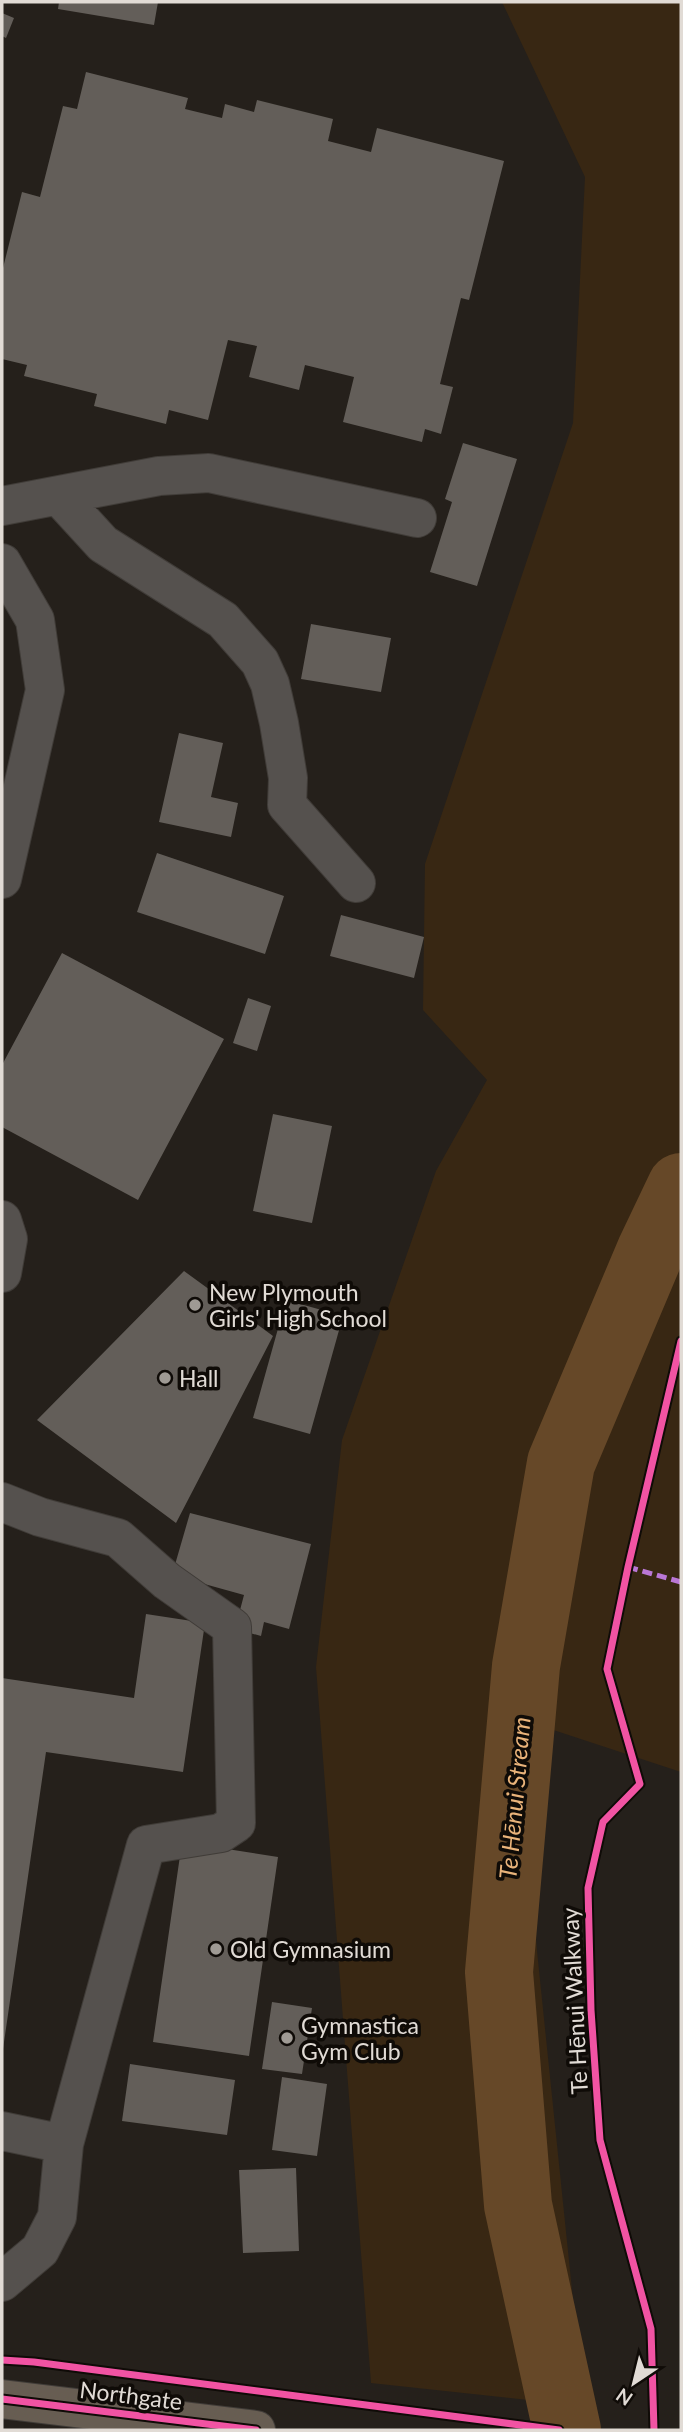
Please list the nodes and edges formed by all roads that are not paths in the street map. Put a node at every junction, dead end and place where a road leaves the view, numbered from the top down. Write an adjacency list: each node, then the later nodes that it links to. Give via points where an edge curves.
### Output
1 (59, 496): 2 (lane); 3 (lane, via 159,476 209,473); 6 (lane, via 103,544 223,620 260,662 279,723 288,778 287,805)
2 (2, 506)
3 (417, 518)
4 (2, 562): 5 (lane, via 35,621 45,690)
5 (2, 879)
6 (356, 883)
7 (2, 1220): 8 (lane, via 8,1239)
8 (2, 1273)
9 (2, 1502): 11 (lane, via 118,1538 232,1628 236,1823 221,1833 146,1844)
10 (2, 2131): 11 (lane)
11 (64, 2144): 12 (lane, via 57,2217 40,2250)
12 (2, 2282)
13 (2, 2399): 14 (highway, Northgate)
14 (256, 2430)

